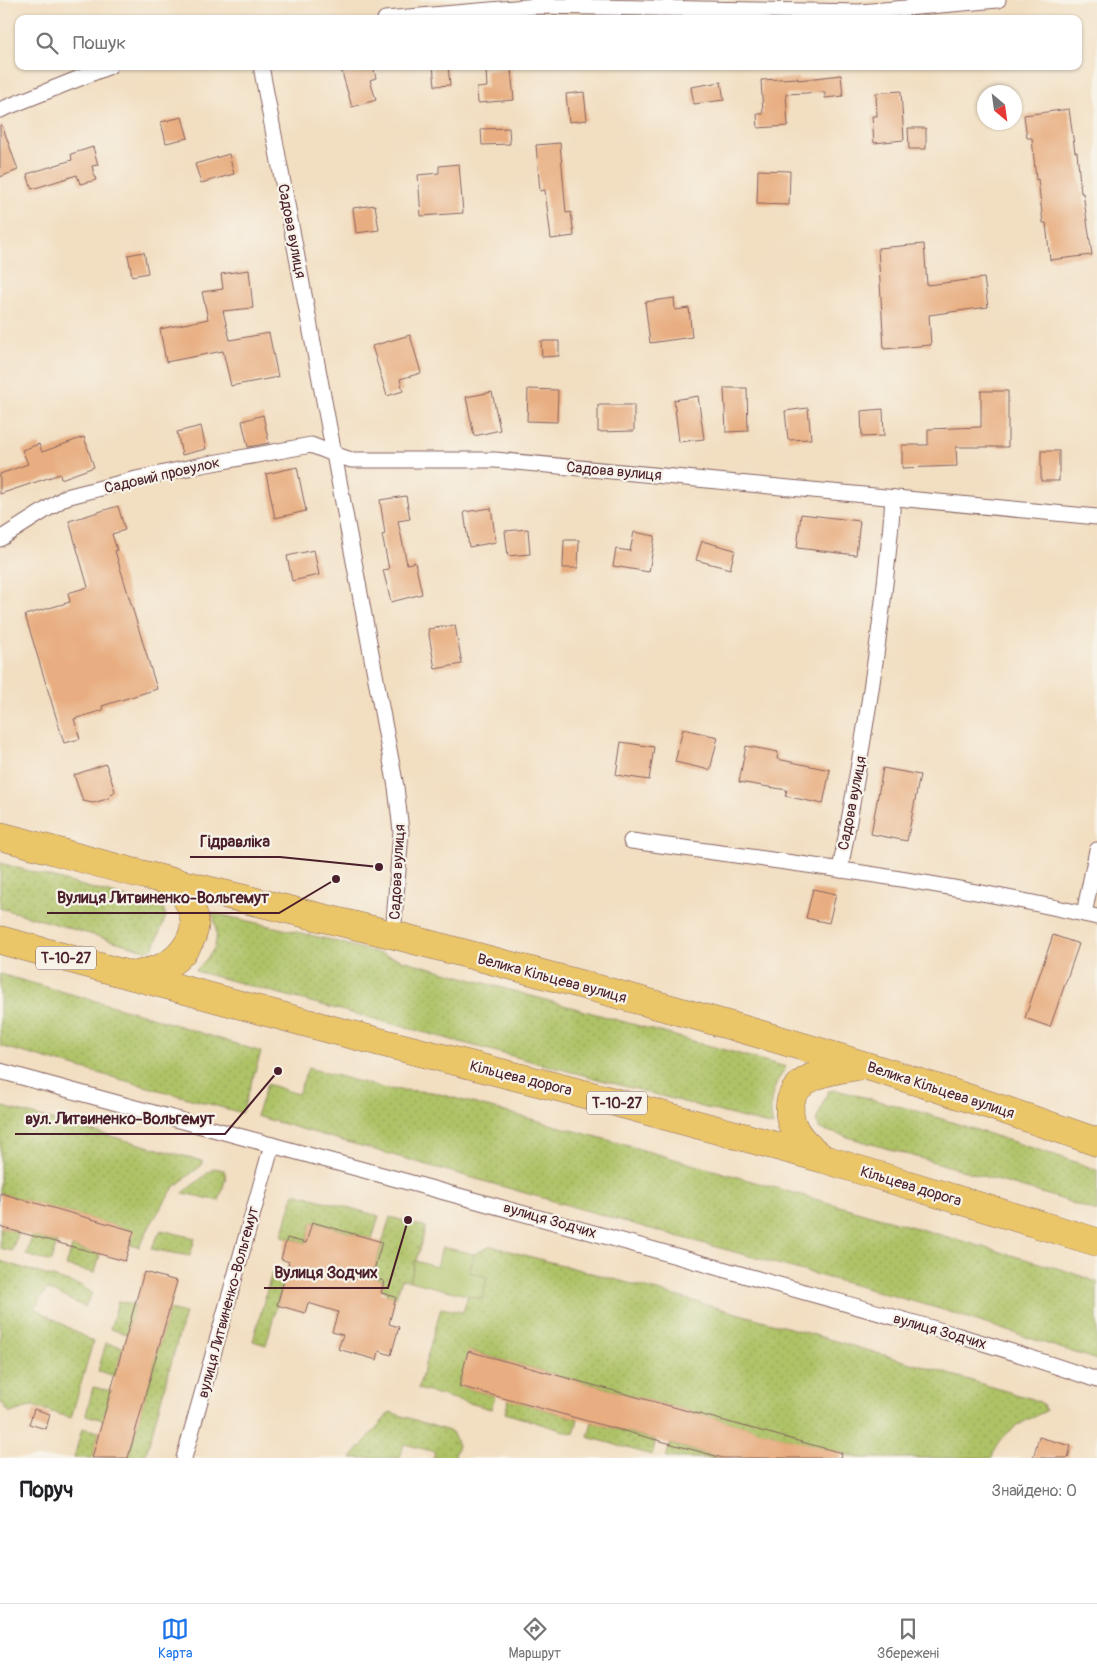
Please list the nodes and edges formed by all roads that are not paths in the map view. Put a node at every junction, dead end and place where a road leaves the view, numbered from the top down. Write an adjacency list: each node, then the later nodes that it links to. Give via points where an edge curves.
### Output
1 (998, 0): 2 (street, via 860,12)
2 (538, 3): 3 (street)
3 (423, 15)
4 (100, 70): 6 (street)
5 (262, 70): 7 (street, Садова вулиця)
6 (0, 110)
7 (334, 454): 8 (street, Садова вулиця, via 351,460 495,460); 10 (street, Садовий провулок, via 311,445 136,479 66,497); 17 (street, Садова вулиця, via 396,787 401,831)
8 (893, 498): 9 (street, Садова вулиця); 14 (street, Садова вулиця, via 888,568 863,746)
9 (1097, 517)
10 (0, 539)
11 (0, 836): 15 (highway, Велика Кільцева вулиця)
12 (631, 841): 14 (street, Садова вулиця)
13 (1097, 850): 16 (street, Садова вулиця)
14 (840, 870): 16 (street, Садова вулиця, via 940,885)
15 (176, 882): 17 (highway, Велика Кільцева вулиця); 19 (highway, via 194,914 194,932 184,951 164,966)
16 (1090, 916)
17 (393, 935): 20 (highway, Велика Кільцева вулиця)
18 (0, 940): 19 (highway, Кільцева дорога / Т-10-27)
19 (133, 976): 24 (highway, Кільцева дорога / Т-10-27)
20 (863, 1065): 22 (highway, Велика Кільцева вулиця); 24 (highway, via 811,1078 791,1097 789,1111 793,1127 803,1141)
21 (0, 1071): 23 (street, вулиця Зодчих)
22 (1097, 1142)
23 (272, 1145): 26 (street, вулиця Зодчих, via 515,1210 1029,1356); 27 (street, вулиця Литвиненко-Вольгемут)
24 (824, 1159): 25 (highway, Кільцева дорога / Т-10-27)
25 (1097, 1242)
26 (1097, 1380)
27 (184, 1458)

